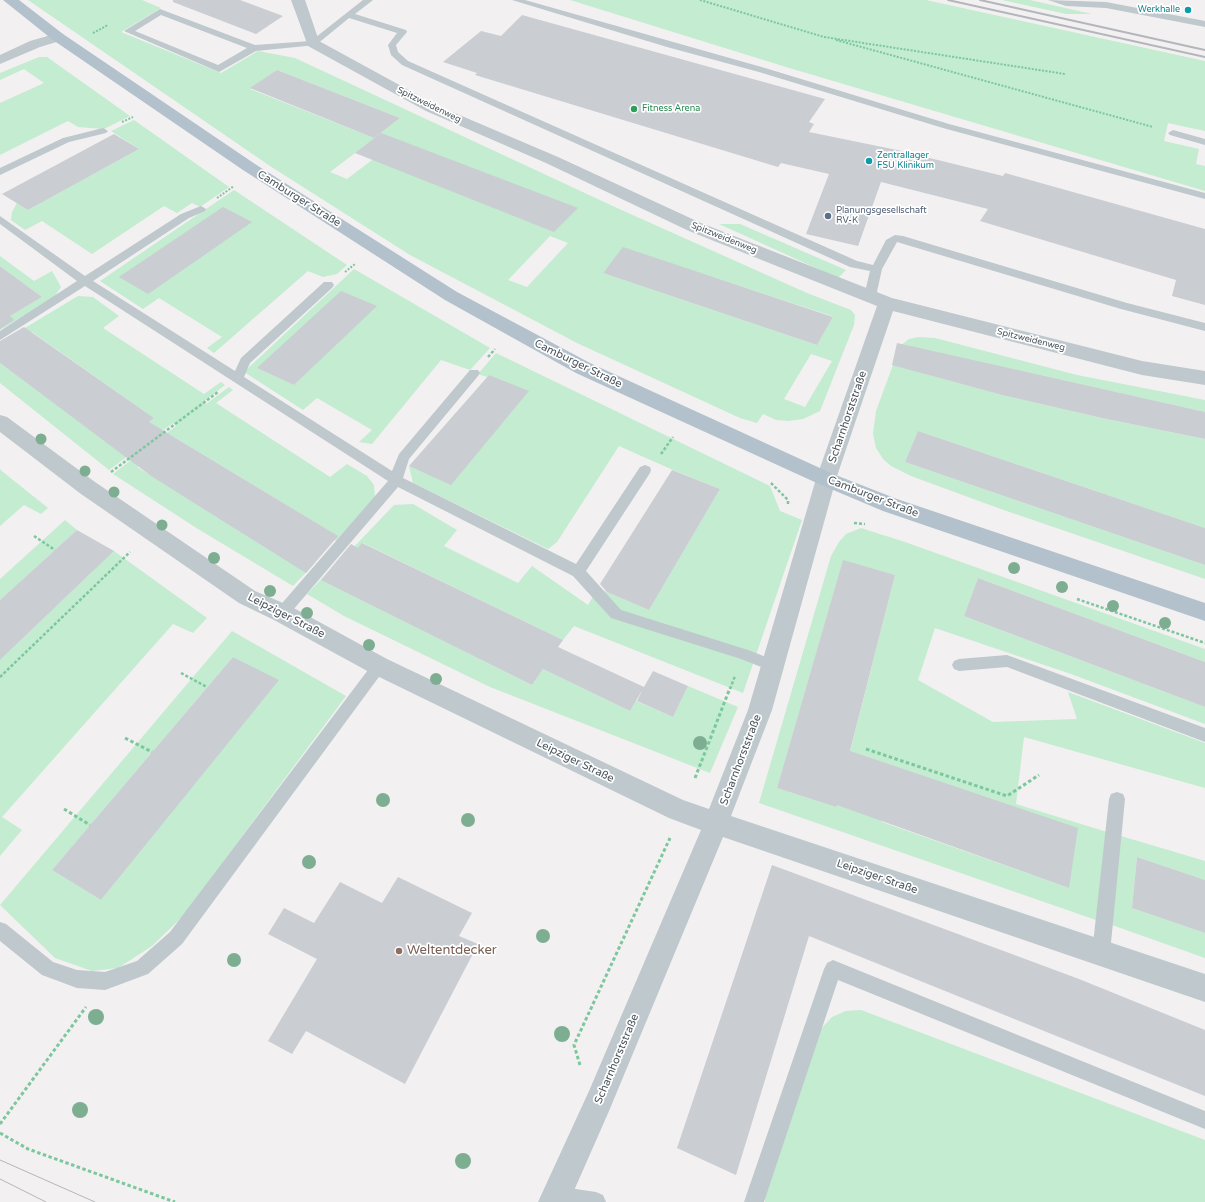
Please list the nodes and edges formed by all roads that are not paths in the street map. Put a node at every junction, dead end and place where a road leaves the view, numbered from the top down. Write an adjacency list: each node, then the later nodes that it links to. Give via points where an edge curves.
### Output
1 (10, 0): 9 (main road, Camburger Straße)
2 (298, 0): 10 (street)
3 (369, 0): 7 (lane)
4 (516, 0): 17 (lane, via 946,126)
5 (1052, 0): 6 (lane, via 1066,3)
6 (1107, 3): 8 (lane)
7 (348, 15): 10 (lane); 20 (lane, via 403,32 392,45 394,53 405,63 434,77 854,264)
8 (1205, 24)
9 (58, 37): 12 (street); 32 (main road, Camburger Straße, via 249,167 451,296 583,368)
10 (313, 43): 11 (lane); 23 (street, Spitzweidenweg, via 431,108 552,160 695,227)
11 (254, 48): 11 (lane, via 219,69 128,31 160,12)
12 (0, 60)
13 (103, 132): 16 (lane, via 66,140)
14 (1173, 133): 15 (lane)
15 (1205, 142)
16 (0, 172)
17 (1205, 196)
18 (201, 210): 21 (lane, via 185,216)
19 (0, 220): 21 (lane)
20 (876, 269): 23 (lane); 25 (lane, via 890,242 895,238 904,239 1125,306)
21 (85, 281): 26 (lane); 28 (lane)
22 (328, 285): 28 (lane, via 245,361)
23 (870, 296): 24 (street, Spitzweidenweg)
24 (887, 303): 29 (street, Spitzweidenweg, via 1142,368); 32 (street, Scharnhorststraße)
25 (1205, 327)
26 (0, 336)
27 (474, 372): 33 (lane, via 403,457)
28 (238, 378): 33 (lane)
29 (1205, 378)
30 (0, 422): 36 (street, Leipziger Straße, via 88,488 247,597)
31 (645, 470): 34 (lane)
32 (826, 479): 35 (main road, Camburger Straße, via 948,525); 39 (street, Scharnhorststraße)
33 (396, 480): 34 (lane); 36 (lane)
34 (578, 572): 39 (lane, via 616,614 744,654)
35 (1205, 612)
36 (282, 613): 38 (street, Leipziger Straße)
37 (959, 665): 40 (lane, via 1007,661)
38 (379, 666): 42 (street, Leipziger Straße, via 678,810); 43 (lane, via 176,938 142,968 105,981 77,979 48,969)
39 (774, 666): 42 (street, Scharnhorststraße)
40 (1205, 735)
41 (1117, 799): 44 (lane)
42 (716, 824): 44 (street, Leipziger Straße); 47 (street, Scharnhorststraße, via 599,1101)
43 (0, 930)
44 (1101, 953): 45 (street, Leipziger Straße)
45 (1205, 988)
46 (1205, 1120): 49 (lane, via 833,969)
47 (554, 1199): 48 (lane)
48 (596, 1202)
49 (754, 1202)

